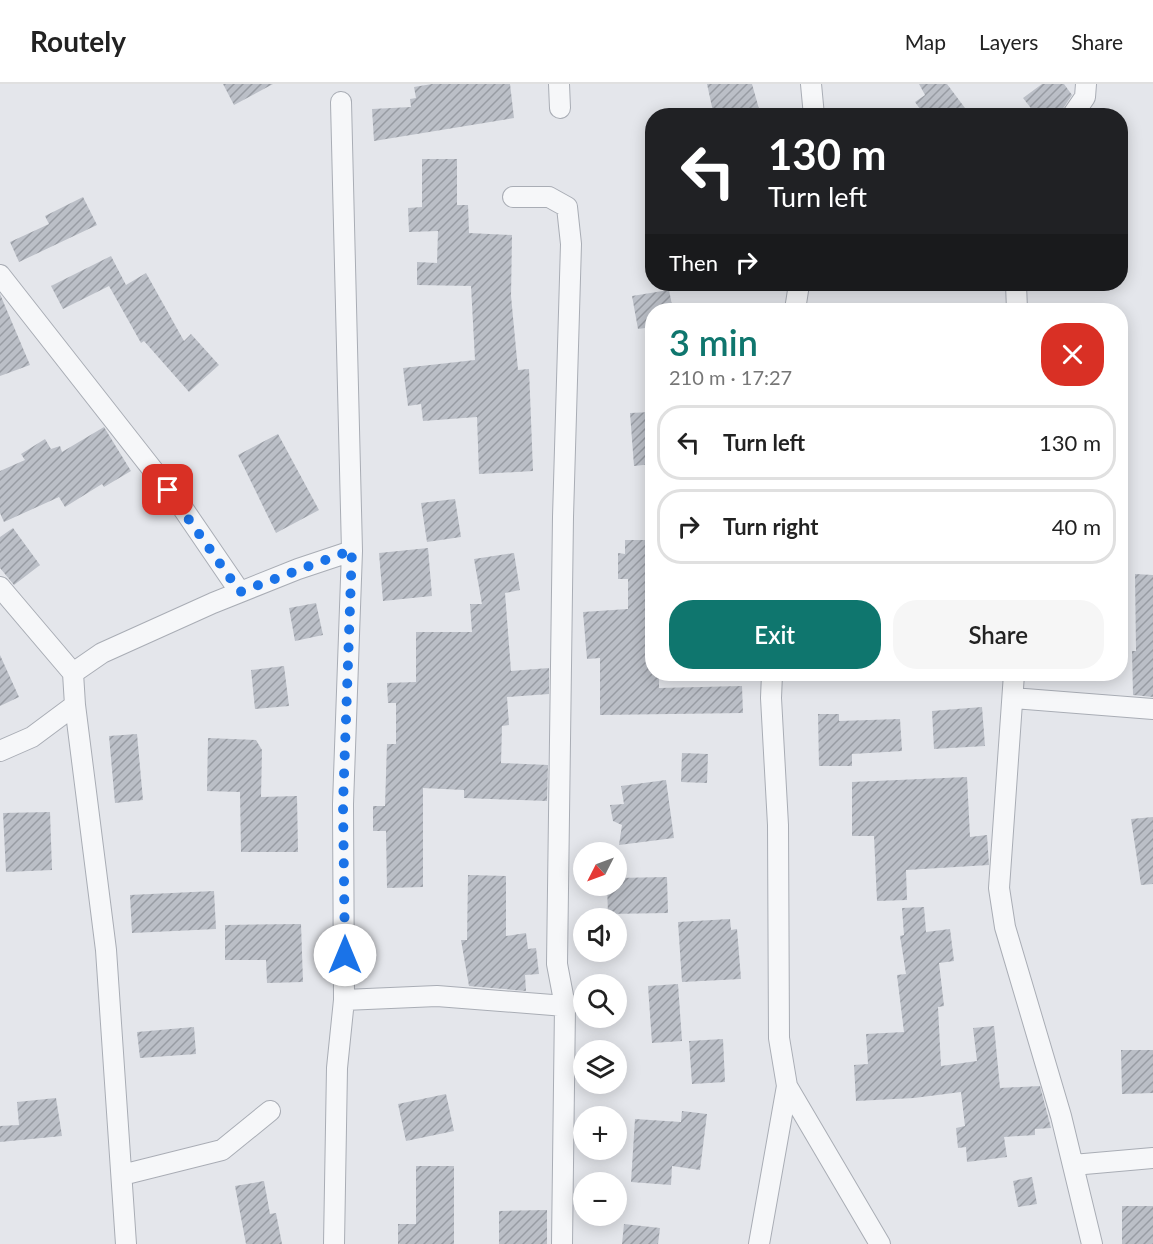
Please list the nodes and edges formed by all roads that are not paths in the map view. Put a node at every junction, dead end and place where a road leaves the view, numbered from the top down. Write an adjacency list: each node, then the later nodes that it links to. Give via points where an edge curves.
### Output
1 (559, 84): 5 (street)
2 (811, 84): 6 (street)
3 (1086, 84): 7 (street)
4 (341, 102): 10 (street)
5 (560, 108)
6 (813, 108)
7 (1077, 108)
8 (513, 197): 21 (street, via 549,197 567,207 571,244 562,517 557,964)
9 (0, 275): 12 (street, via 182,507)
10 (352, 550): 12 (street); 20 (street, via 343,804)
11 (0, 587): 13 (street)
12 (240, 592): 13 (street, via 102,654)
13 (73, 673): 17 (street)
14 (772, 681): 22 (street, via 778,825 779,1038)
15 (1014, 681): 16 (street)
16 (1013, 698): 18 (street); 25 (street, via 999,888 1005,927)
17 (75, 705): 19 (street, via 33,737); 26 (street, via 106,950)
18 (1153, 710)
19 (0, 751)
20 (345, 1000): 21 (street, via 437,996); 28 (street, via 338,1068)
21 (565, 1006): 29 (street)
22 (787, 1086): 30 (street); 31 (street)
23 (270, 1111): 26 (street, via 222,1150)
24 (1153, 1158): 25 (street)
25 (1073, 1165): 32 (street)
26 (122, 1174): 27 (street)
27 (126, 1244)
28 (334, 1244)
29 (562, 1244)
30 (759, 1244)
31 (880, 1244)
32 (1092, 1244)

